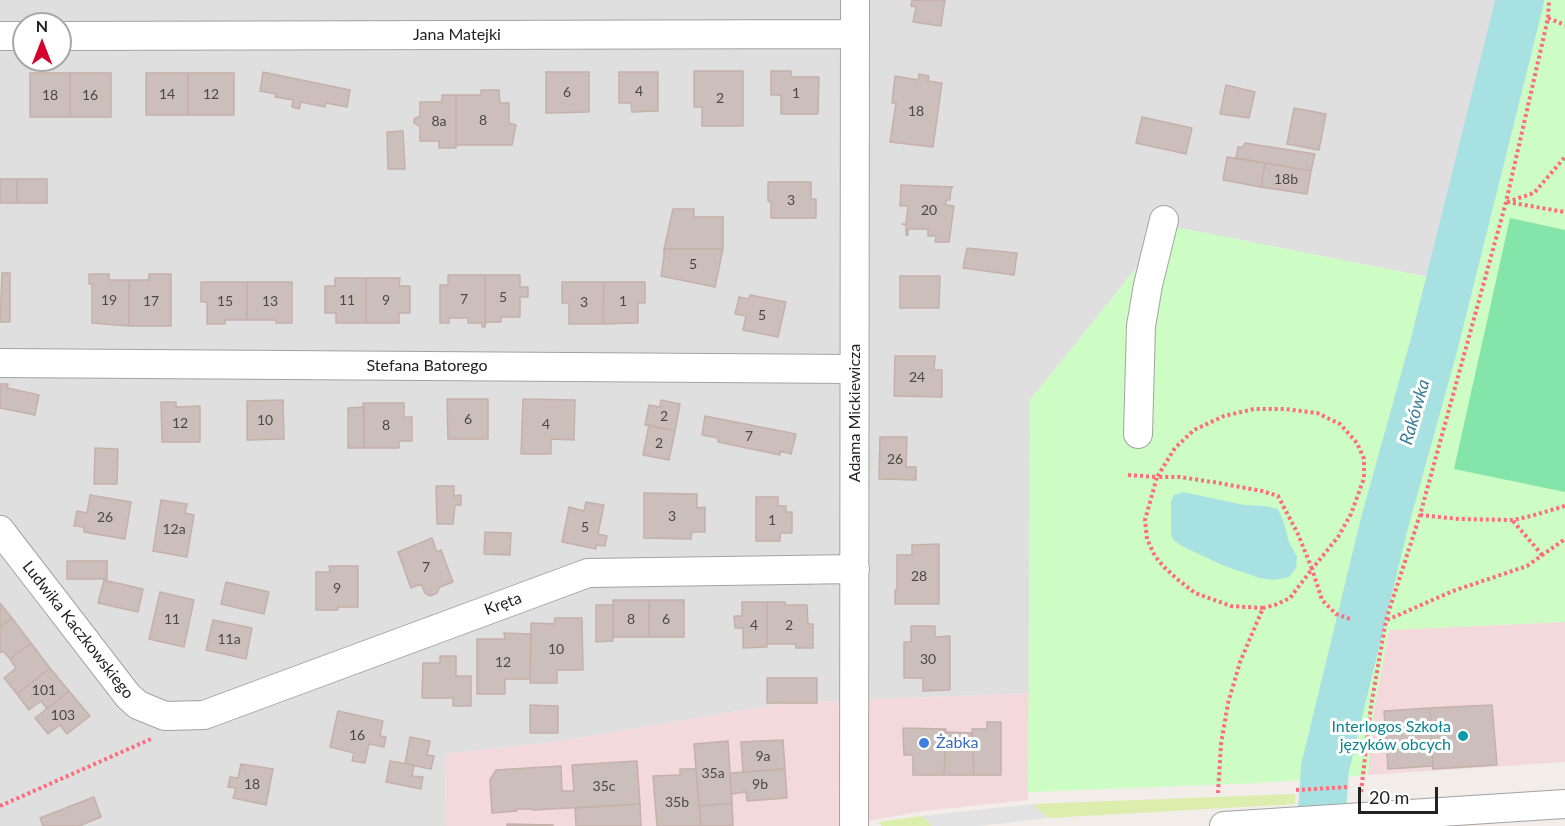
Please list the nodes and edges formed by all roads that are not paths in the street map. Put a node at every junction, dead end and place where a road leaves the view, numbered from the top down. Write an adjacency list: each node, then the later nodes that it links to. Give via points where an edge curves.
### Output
1 (855, 0): 2 (street, Adama Mickiewicza)
2 (855, 34): 3 (street, Jana Matejki); 6 (street, Adama Mickiewicza)
3 (72, 36)
4 (1164, 220): 7 (street, via 1141,326)
5 (0, 363): 6 (street, Stefana Batorego)
6 (854, 369): 9 (street, Adama Mickiewicza)
7 (1138, 434)
8 (0, 530): 10 (street, Ludwika Kaczkowskiego, via 128,696 138,705)
9 (855, 569): 10 (street, Kręta, via 588,573 213,712); 12 (street, Adama Mickiewicza)
10 (165, 716)
11 (1565, 804): 13 (street)
12 (854, 826)
13 (1224, 826)

